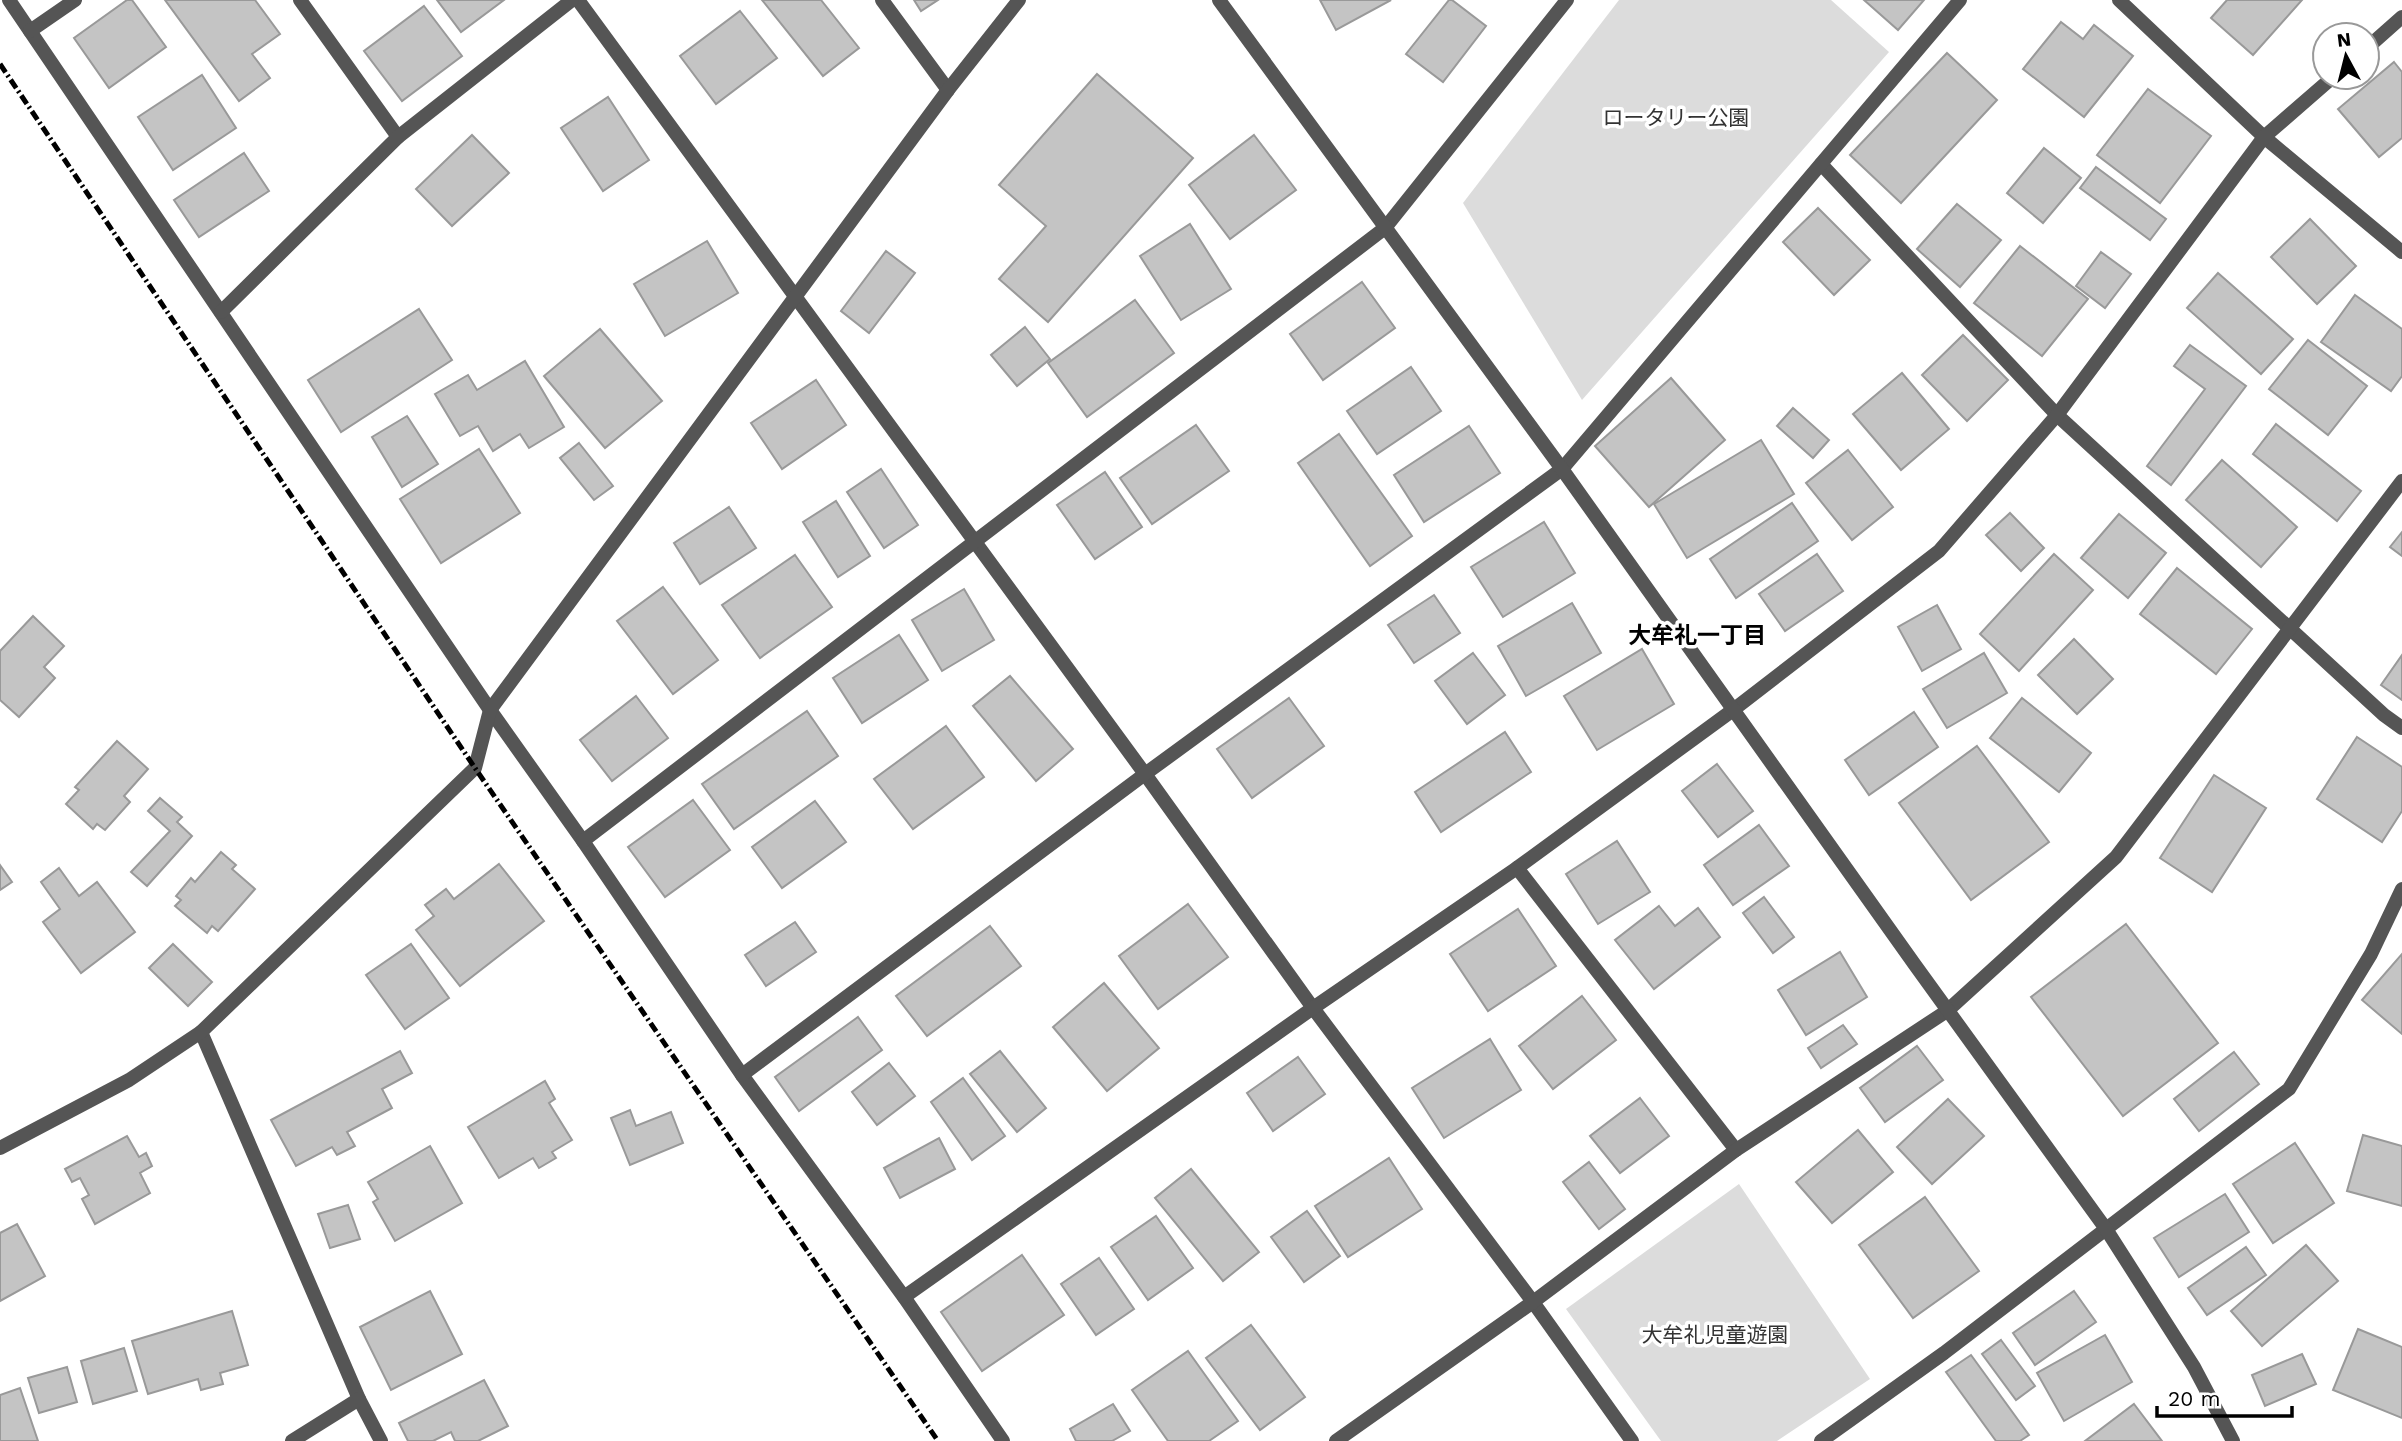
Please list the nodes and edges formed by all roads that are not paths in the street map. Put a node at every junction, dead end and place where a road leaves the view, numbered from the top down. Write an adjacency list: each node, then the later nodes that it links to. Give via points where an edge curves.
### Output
1 (9, 0): 13 (street)
2 (75, 0): 13 (street)
3 (300, 0): 17 (street)
4 (572, 0): 17 (street)
5 (578, 0): 22 (street)
6 (881, 0): 15 (street)
7 (1019, 0): 15 (street)
8 (1219, 0): 20 (street)
9 (1567, 0): 20 (street)
10 (1960, 0): 19 (street)
11 (2119, 0): 18 (street)
12 (2402, 17): 14 (street)
13 (30, 31): 23 (street)
14 (2381, 36)
15 (948, 90): 22 (street)
16 (2317, 91): 18 (street)
17 (398, 137): 23 (street)
18 (2264, 137): 21 (street); 24 (street)
19 (1821, 163): 24 (street); 25 (street)
20 (1385, 228): 25 (street); 27 (street)
21 (2402, 252)
22 (795, 296): 27 (street); 29 (street)
23 (221, 312): 29 (street)
24 (2057, 415): 28 (street); 30 (street, via 1939,551)
25 (1562, 470): 30 (street); 32 (street)
26 (2402, 481): 28 (street)
27 (976, 543): 32 (street); 33 (street)
28 (2289, 627): 31 (street); 37 (street, via 2116,857)
29 (489, 710): 33 (street); 38 (street, via 475,768)
30 (1733, 710): 34 (street); 37 (street)
31 (2402, 728)
32 (1145, 774): 36 (street); 39 (street)
33 (583, 841): 39 (street)
34 (1517, 868): 36 (street); 41 (street)
35 (2402, 889): 42 (street, via 2371,954 2289,1089)
36 (1312, 1008): 43 (street); 44 (street)
37 (1947, 1011): 41 (street); 42 (street)
38 (201, 1032): 40 (street, via 129,1080); 45 (street)
39 (742, 1075): 43 (street)
40 (0, 1148)
41 (1735, 1150): 44 (street)
42 (2106, 1229): 51 (street); 52 (street, via 2194,1367)
43 (904, 1297): 48 (street)
44 (1533, 1302): 49 (street); 50 (street)
45 (359, 1399): 46 (street); 47 (street)
46 (292, 1441)
47 (381, 1441)
48 (1003, 1441)
49 (1336, 1441)
50 (1632, 1441)
51 (1821, 1441)
52 (2233, 1441)

